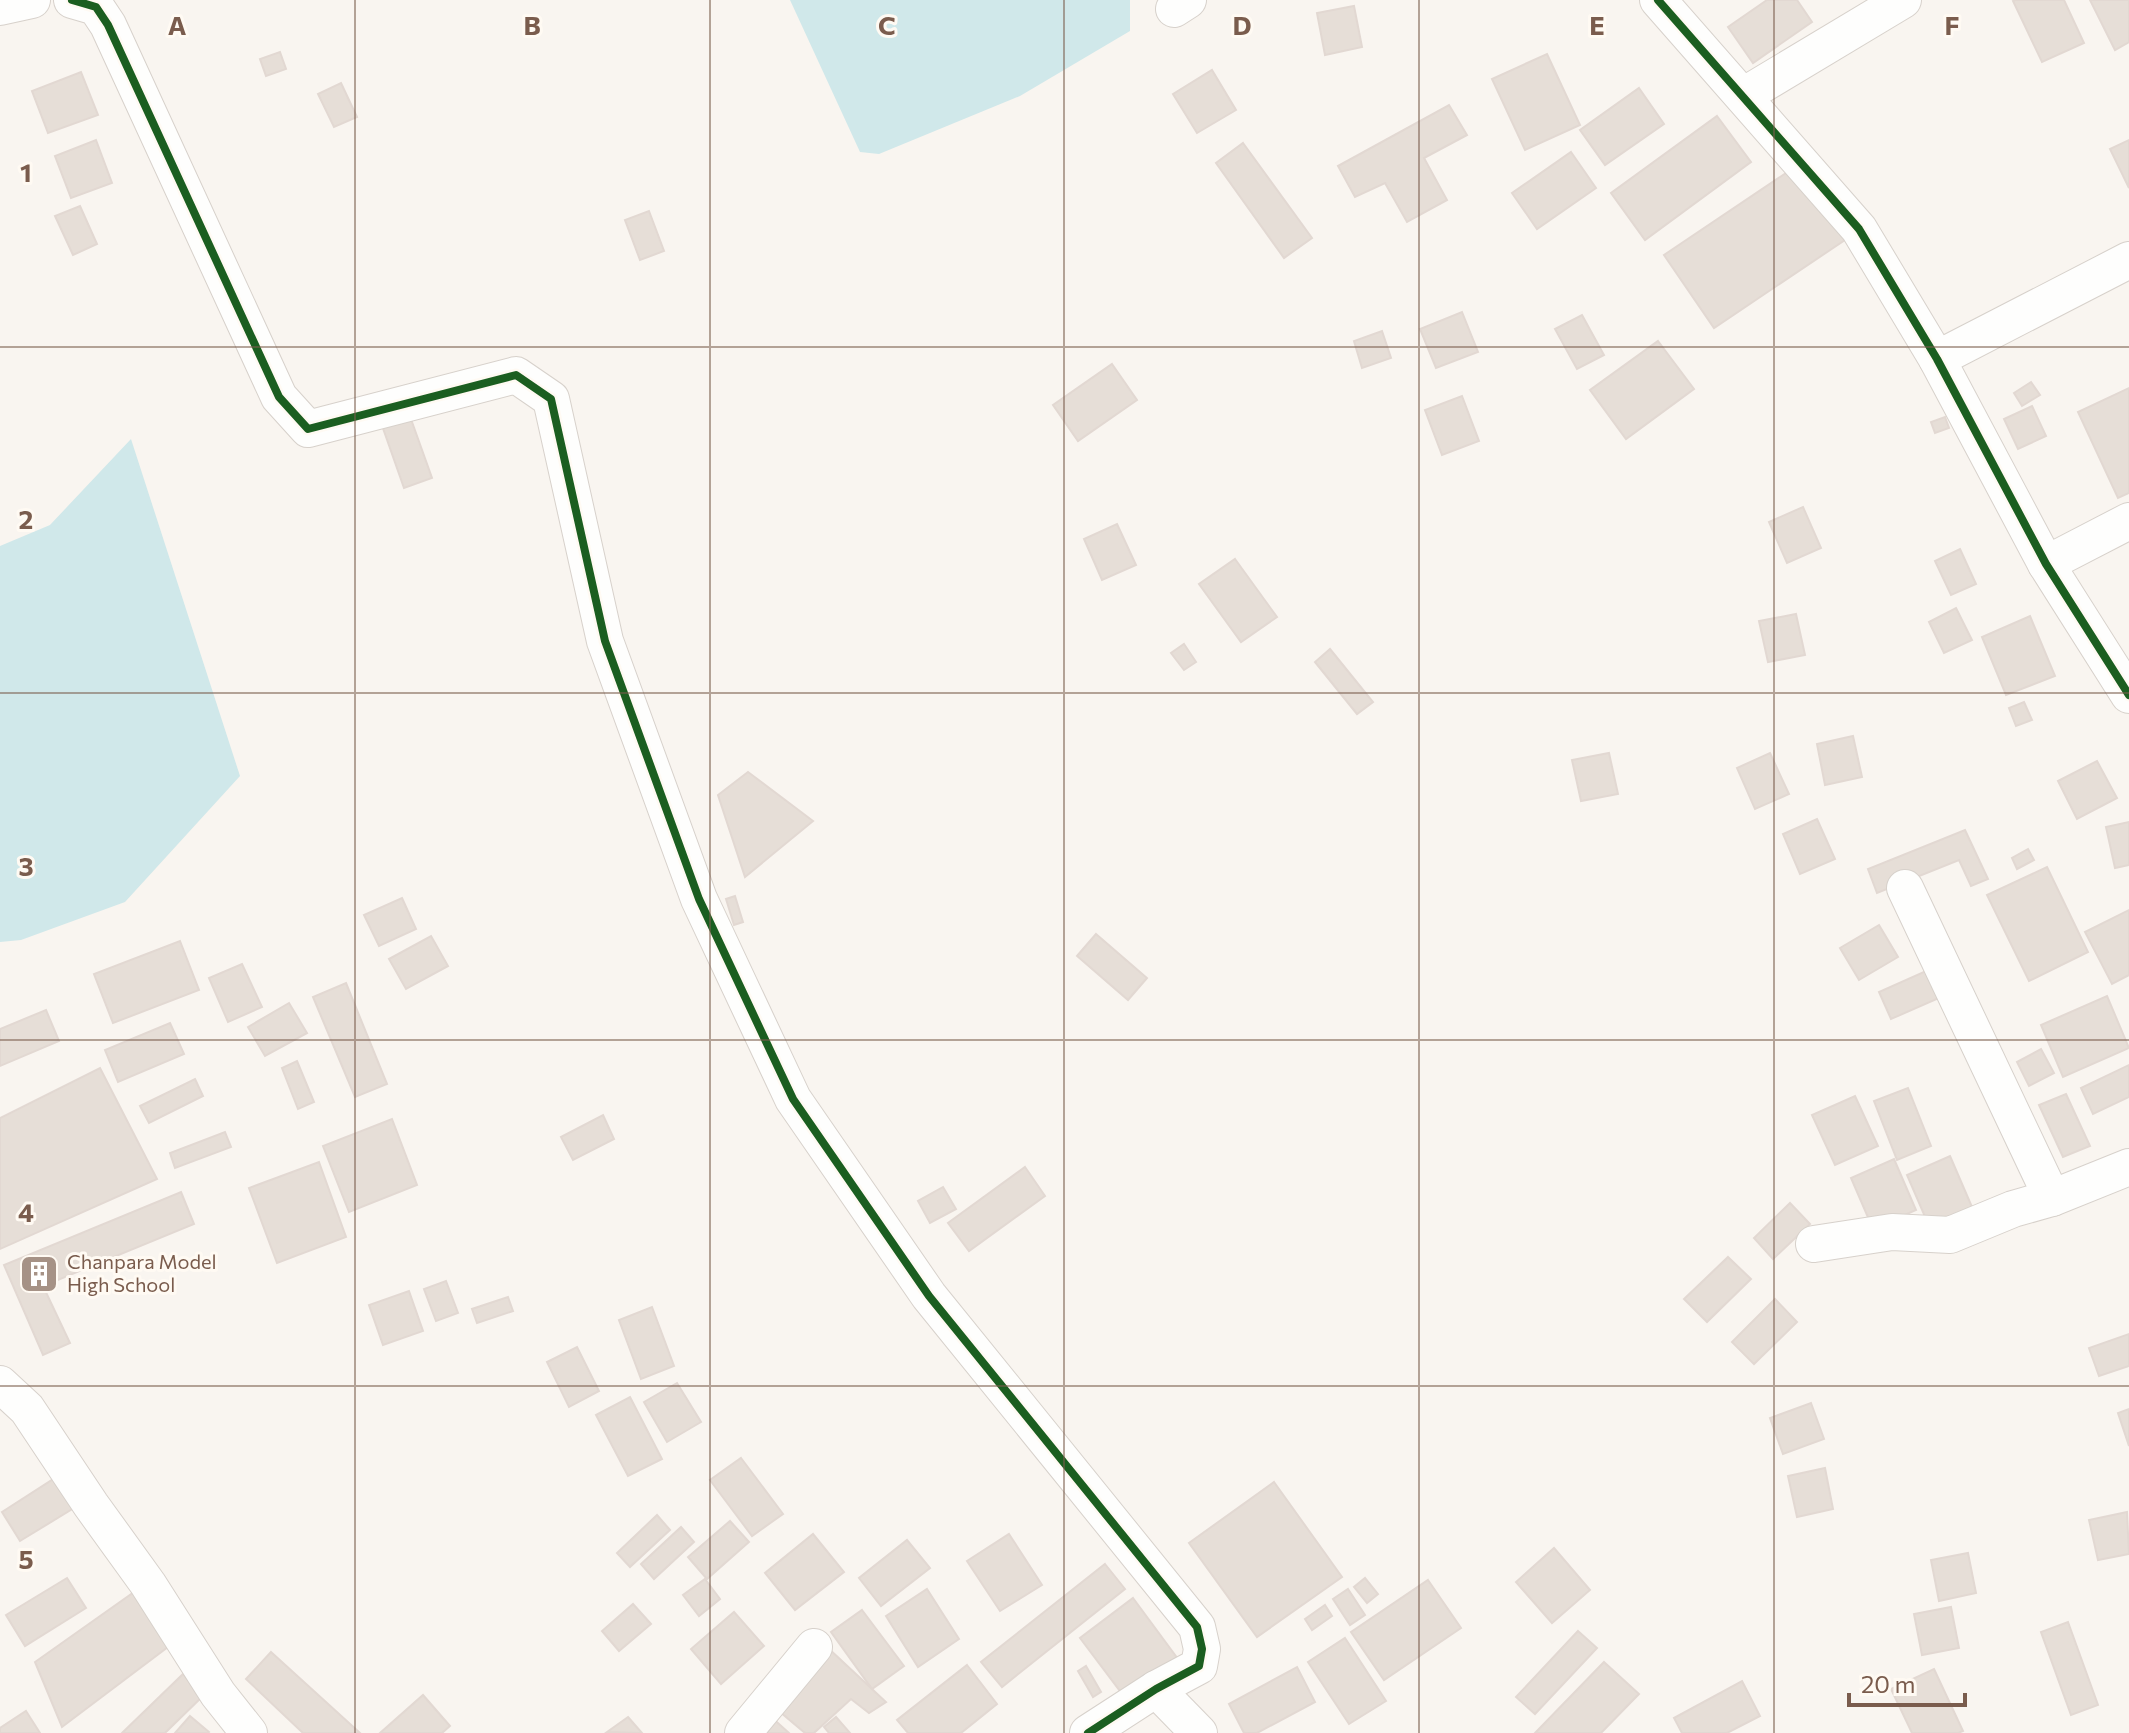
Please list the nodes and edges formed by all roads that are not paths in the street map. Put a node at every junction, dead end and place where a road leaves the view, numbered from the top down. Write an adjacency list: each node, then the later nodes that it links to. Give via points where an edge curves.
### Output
1 (32, 0): 5 (street)
2 (72, 0): 18 (street, via 96,7 108,25 279,397 308,429 516,375 551,399 605,641 706,913 793,1099 929,1296 1197,1627 1199,1666)
3 (1658, 0): 6 (street)
4 (1903, 0): 6 (street)
5 (0, 7)
6 (1743, 96): 8 (street, via 1859,229)
7 (2129, 260): 8 (street)
8 (1937, 359): 10 (street)
9 (2129, 521): 10 (street)
10 (2046, 564): 11 (street)
11 (2129, 695)
12 (1905, 888): 14 (street)
13 (2129, 1167): 14 (street)
14 (2052, 1198): 15 (street, via 1950,1235 1892,1232)
15 (1814, 1244)
16 (0, 1384): 19 (street, via 27,1409)
17 (814, 1647): 20 (street)
18 (1156, 1689): 21 (street); 22 (street)
19 (249, 1733)
20 (743, 1733)
21 (1088, 1733)
22 (1199, 1733)

